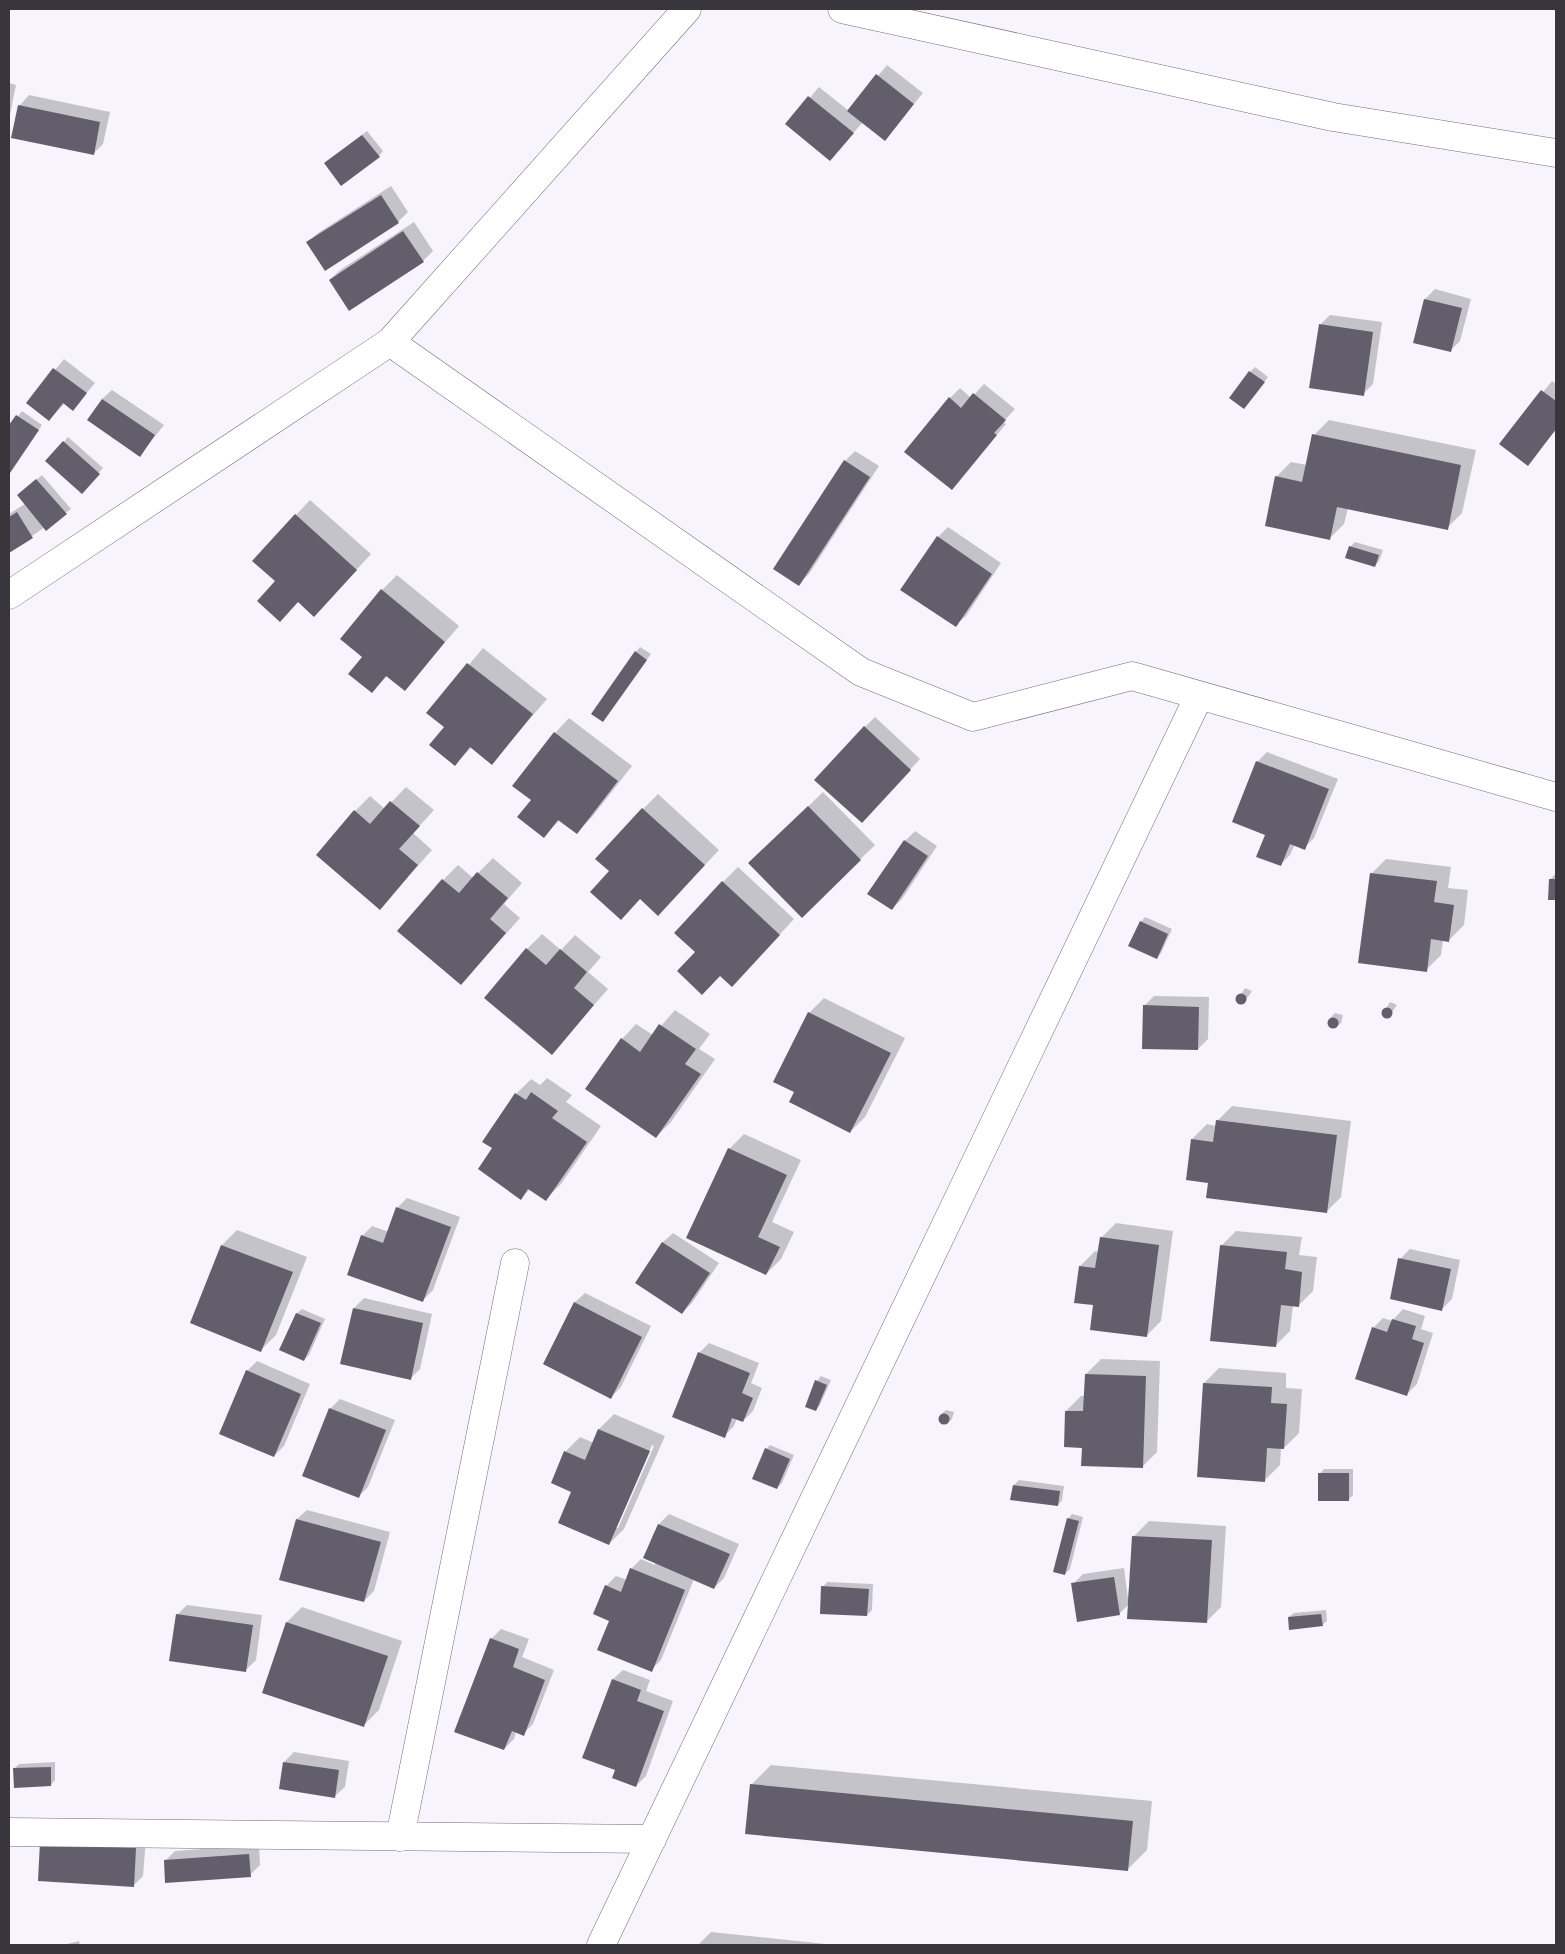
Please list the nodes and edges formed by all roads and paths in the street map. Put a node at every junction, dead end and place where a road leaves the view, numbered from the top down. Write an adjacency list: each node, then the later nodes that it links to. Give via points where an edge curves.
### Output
1 (686, 9): 4 (street)
2 (842, 9): 3 (street, via 1333,117)
3 (1556, 153)
4 (390, 342): 5 (street); 6 (street, via 861,672 973,717 1132,676)
5 (9, 595)
6 (1199, 696): 7 (street); 11 (street)
7 (1556, 797)
8 (515, 1263): 10 (street)
9 (9, 1832): 10 (street)
10 (400, 1837): 11 (street)
11 (652, 1839): 12 (street)
12 (601, 1945)

